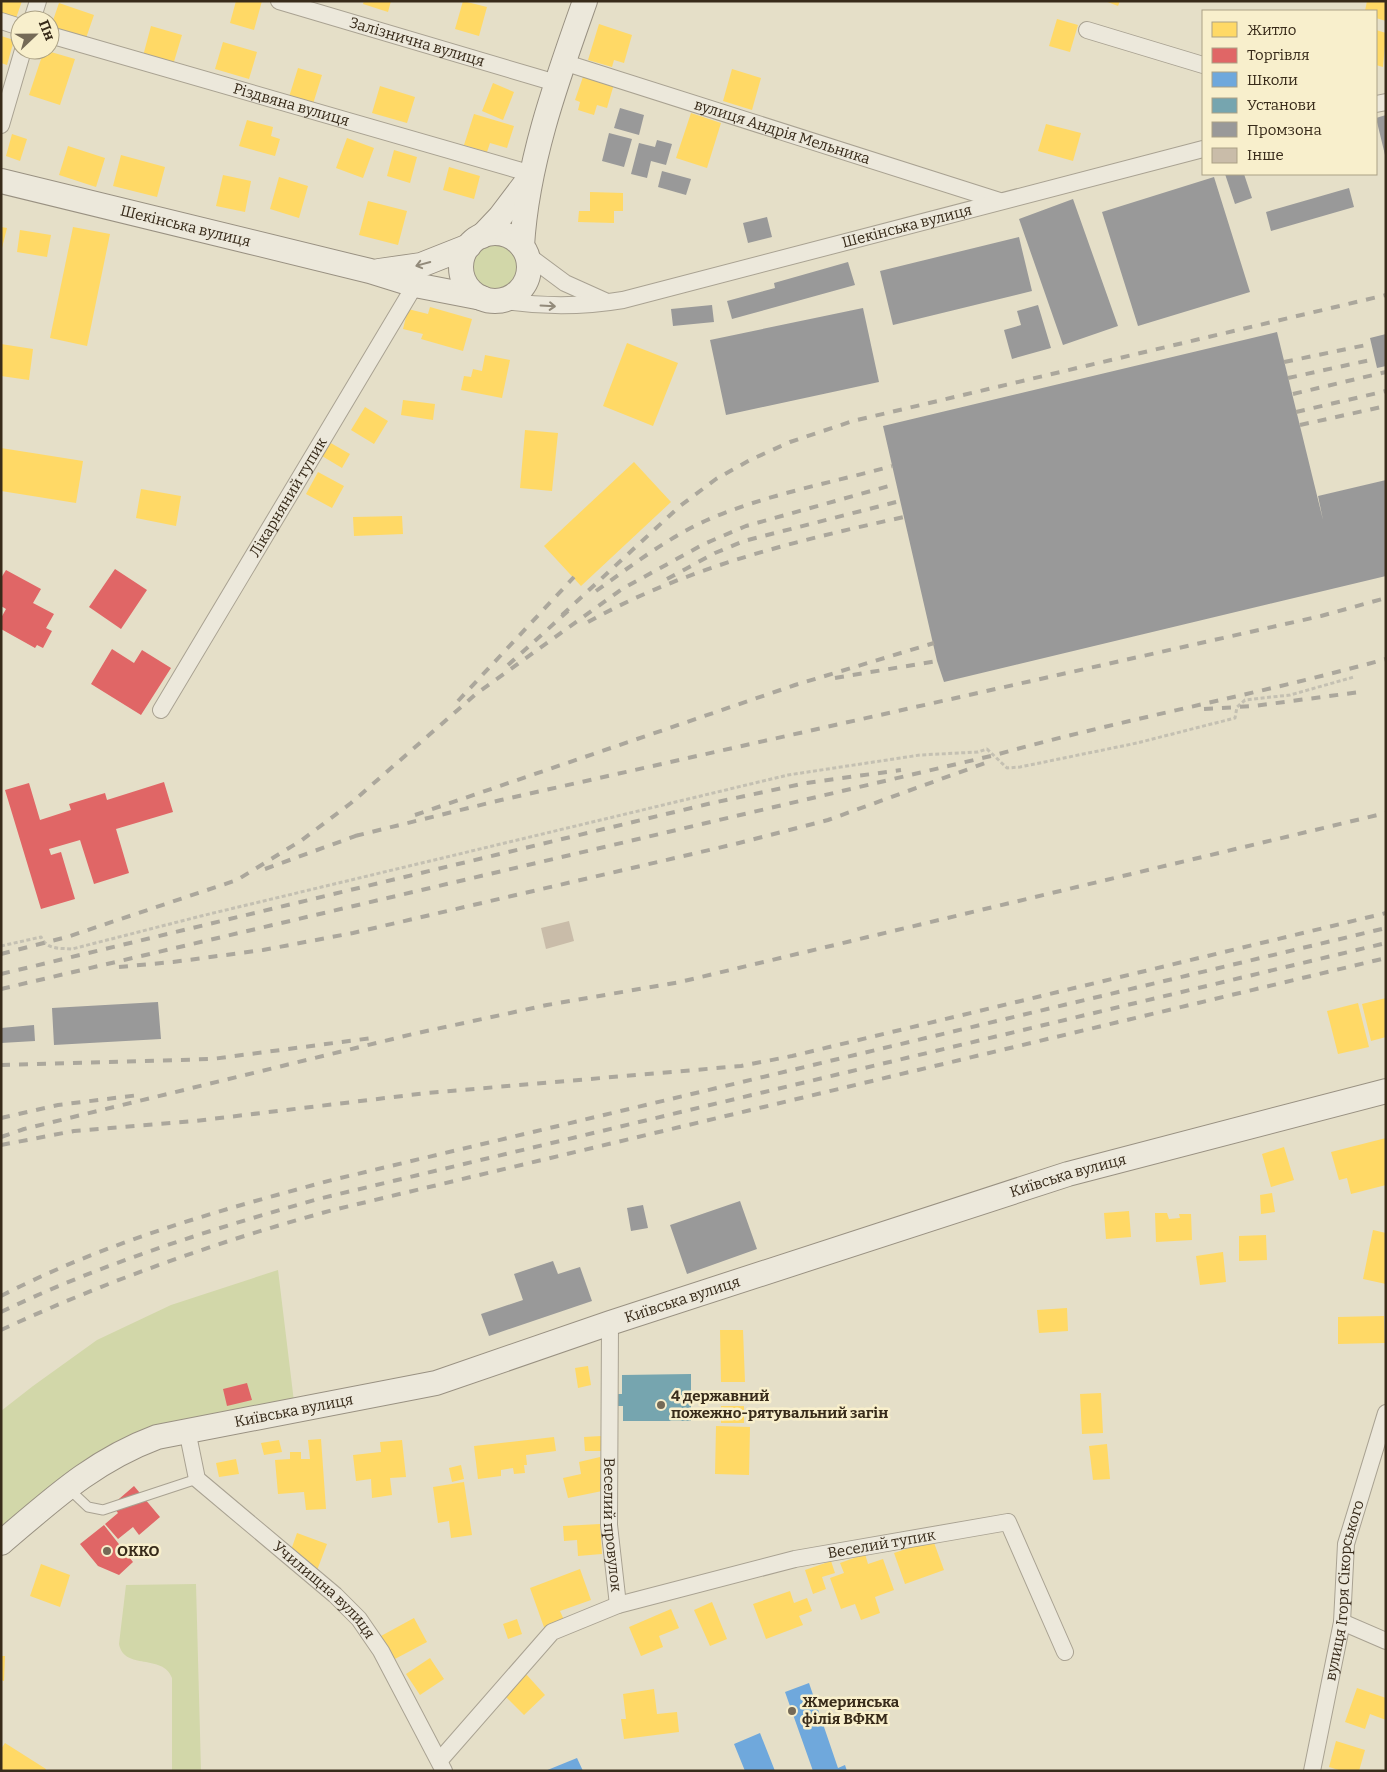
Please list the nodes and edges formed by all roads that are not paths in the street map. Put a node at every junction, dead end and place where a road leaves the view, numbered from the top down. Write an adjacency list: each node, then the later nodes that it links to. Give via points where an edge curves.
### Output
1 (279, 1): 7 (street, Залізнична вулиця)
2 (585, 1): 7 (street)
3 (1087, 30): 6 (street)
4 (60, 39): 10 (street, Різдвяна вулиця)
5 (20, 60): 8 (street)
6 (1202, 64)
7 (560, 73): 10 (street); 12 (street, вулиця Андрія Мельника)
8 (1, 125)
9 (1202, 149): 12 (street, Шекінська вулиця)
10 (532, 174): 13 (street, via 500,217); 14 (street, via 523,222)
11 (1, 180): 15 (street, Шекінська вулиця)
12 (1000, 201): 18 (street, Шекінська вулиця)
13 (475, 241): 14 (street, via 500,233); 15 (street, Шекінська вулиця, one-way to 15, via 421,265); 17 (street, via 462,262 464,280 468,287)
14 (524, 250): 17 (street, via 529,271 526,280 516,294); 18 (street, via 565,283)
15 (370, 271): 16 (street, Шекінська вулиця)
16 (415, 284): 17 (street, Шекінська вулиця); 19 (street, Лікарняний тупик)
17 (491, 299): 18 (street, Шекінська вулиця, one-way to 18, via 554,306)
18 (610, 302)
19 (161, 710)
20 (1386, 1091): 21 (street, Київська вулиця, via 1068,1174)
21 (610, 1323): 23 (street, Київська вулиця, via 426,1386); 27 (street, Веселий провулок, via 609,1525)
22 (1385, 1417): 28 (street, вулиця Ігоря Сікорського, via 1346,1544)
23 (187, 1430): 24 (street); 25 (street, Київська вулиця, via 127,1449 97,1465)
24 (197, 1479): 25 (lane, via 103,1510 88,1507); 31 (street, Училищна вулиця, via 359,1619 381,1651)
25 (67, 1487): 26 (street, Київська вулиця)
26 (1, 1543)
27 (618, 1605): 30 (street, Веселий тупик, via 795,1559 1008,1522); 31 (street, Веселий провулок, via 552,1632)
28 (1342, 1622): 29 (street); 32 (street, вулиця Ігоря Сікорського)
29 (1386, 1640)
30 (1065, 1652)
31 (442, 1765)
32 (1312, 1771)

